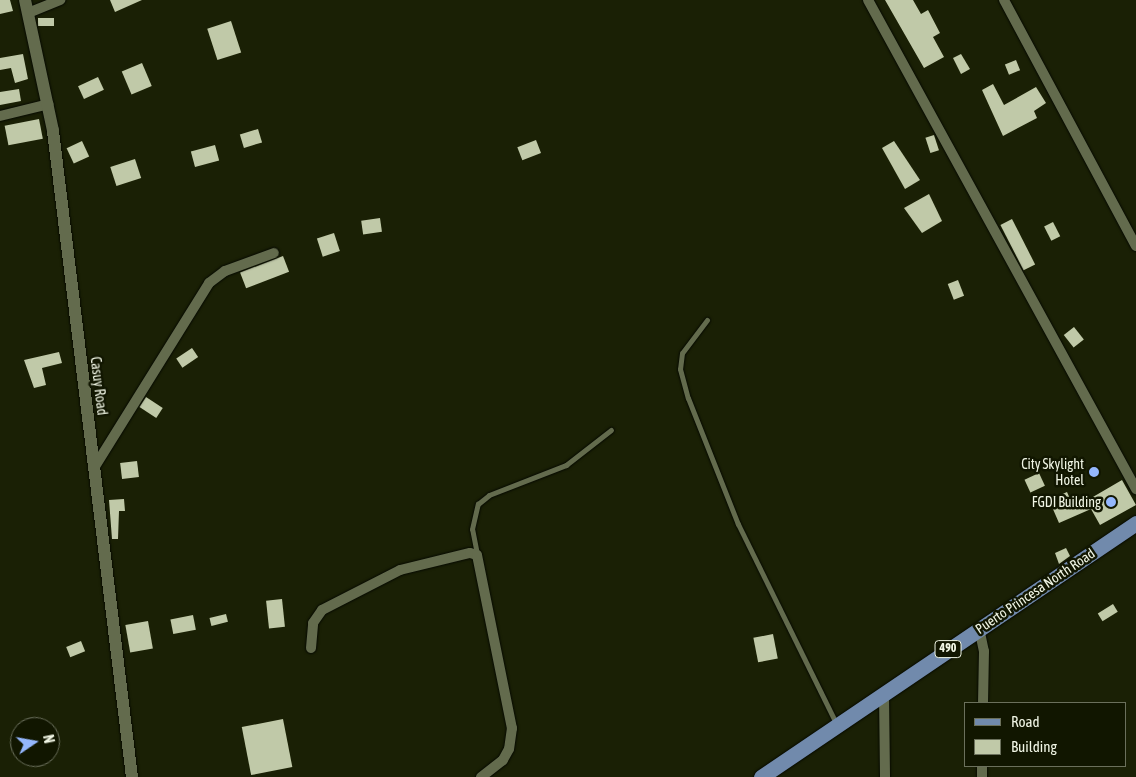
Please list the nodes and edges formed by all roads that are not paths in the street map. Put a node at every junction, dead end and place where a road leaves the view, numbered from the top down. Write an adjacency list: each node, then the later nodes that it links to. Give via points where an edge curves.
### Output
1 (60, 0): 4 (street)
2 (868, 0): 12 (street)
3 (1004, 0): 7 (street)
4 (27, 6): 5 (street, Casuy Road)
5 (49, 104): 6 (street); 11 (street, Casuy Road)
6 (0, 116)
7 (1136, 246)
8 (274, 253): 11 (street, via 225,271 209,283)
9 (708, 320): 19 (lane, via 682,353 680,369 688,398 738,524)
10 (611, 430): 14 (lane, via 566,465 489,495 478,504 472,528)
11 (94, 468): 20 (street, Casuy Road)
12 (1136, 489)
13 (1136, 523): 15 (main road, Puerto Princesa North Road / 490)
14 (477, 555): 16 (street, via 470,553 400,570 322,610 313,624); 21 (street, via 512,733 503,760)
15 (979, 628): 17 (main road, Puerto Princesa North Road / 490); 18 (street, via 984,651)
16 (311, 648)
17 (884, 694): 19 (main road, Puerto Princesa North Road / 490); 23 (street)
18 (983, 702)
19 (837, 725): 22 (main road, Puerto Princesa North Road / 490)
20 (132, 777)
21 (481, 777)
22 (761, 777)
23 (885, 777)

